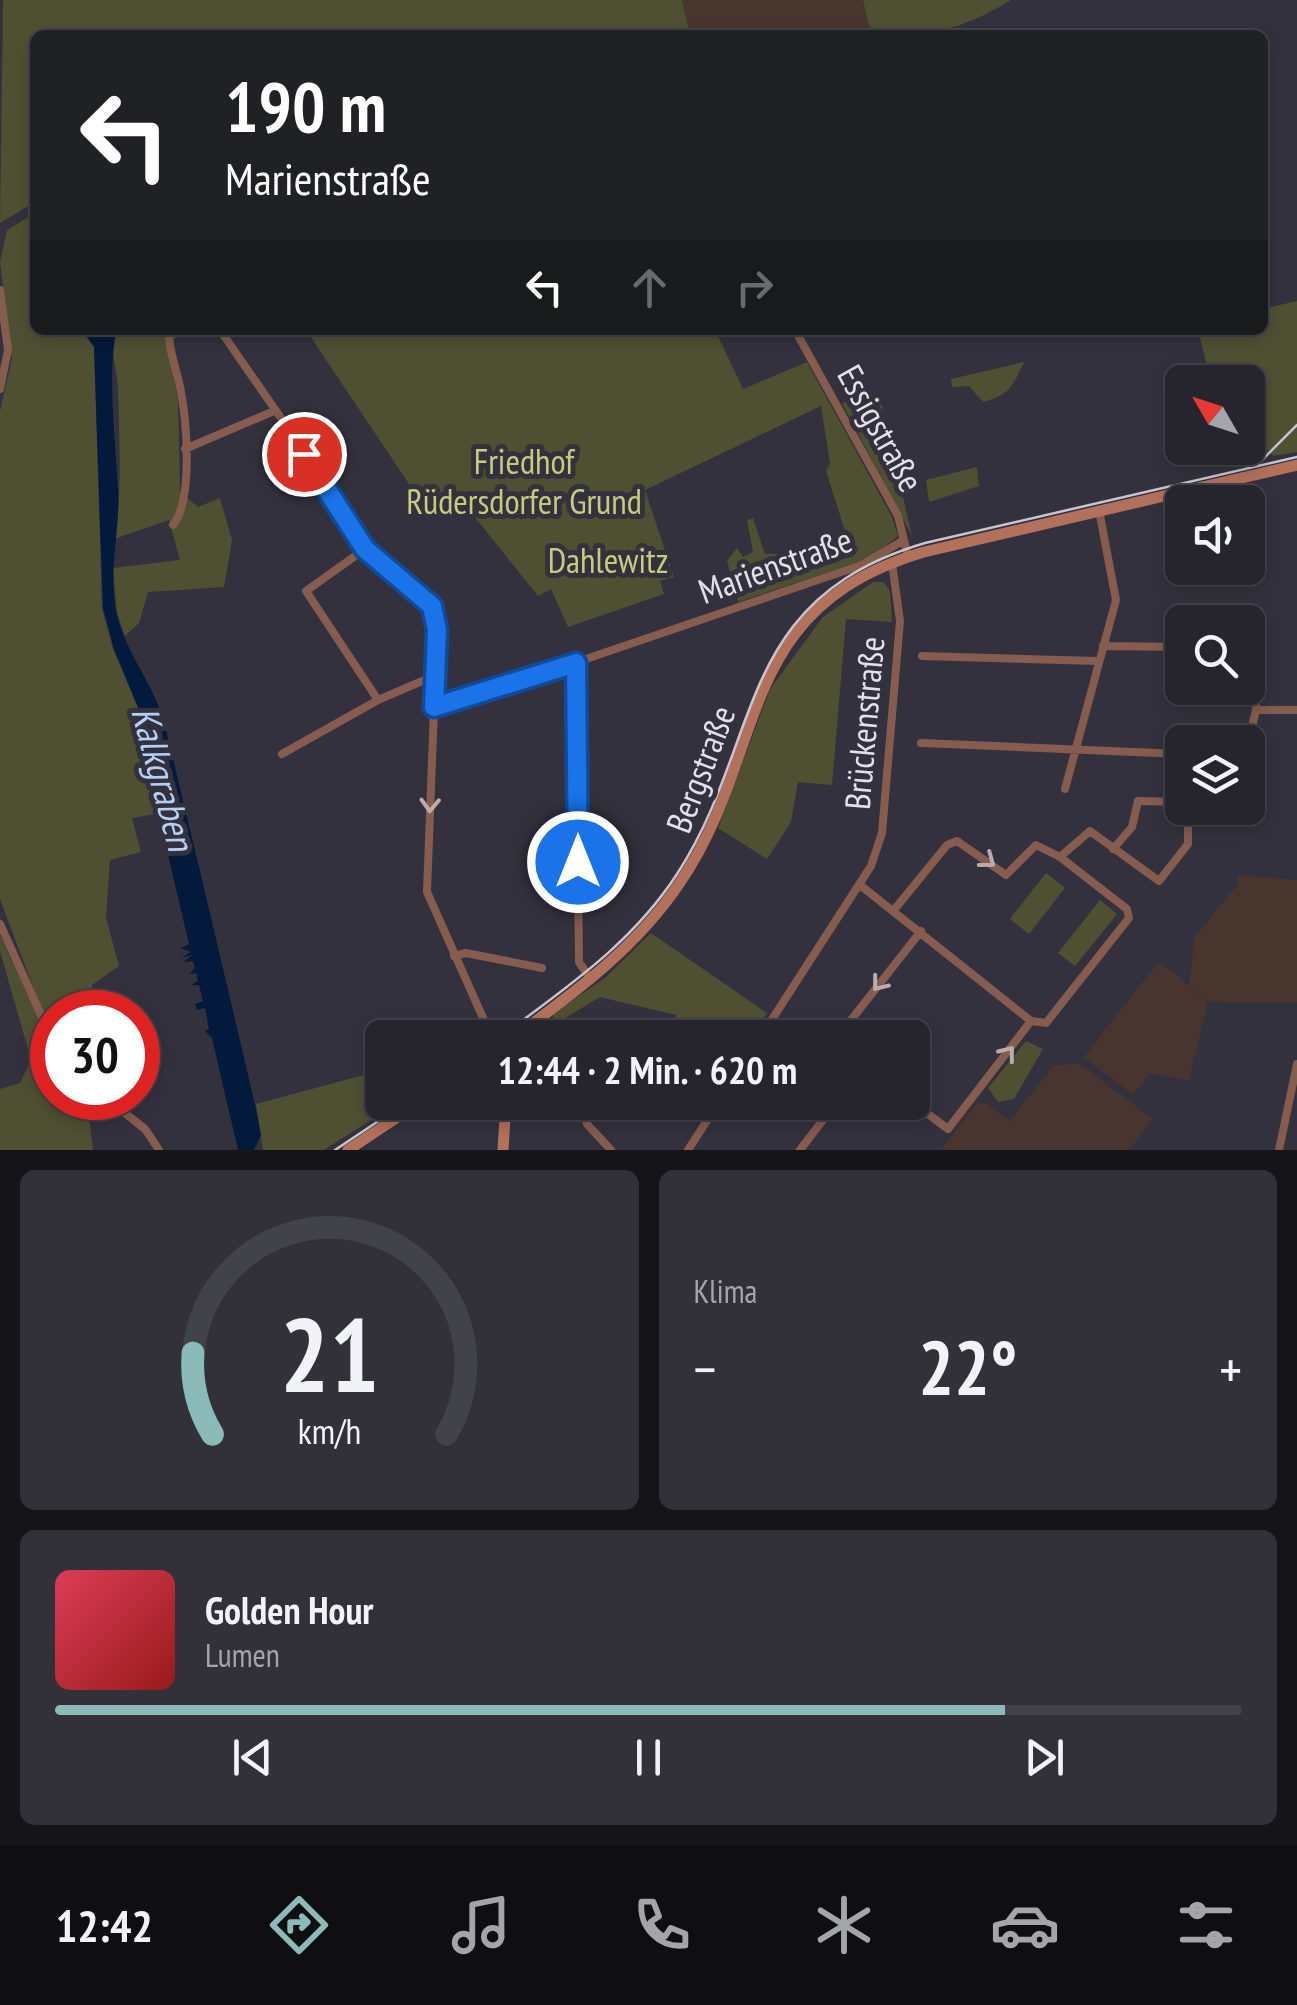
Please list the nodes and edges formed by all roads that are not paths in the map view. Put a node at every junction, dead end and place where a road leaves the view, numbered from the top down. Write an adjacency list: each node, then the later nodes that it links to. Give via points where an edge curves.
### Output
1 (0, 290): 5 (street, via 8,350)
2 (170, 335): 7 (street)
3 (223, 335): 6 (street)
4 (799, 335): 11 (street, Essigstraße, via 898,516)
5 (0, 390)
6 (274, 411): 7 (street); 12 (street)
7 (185, 449): 10 (street, via 182,514)
8 (1297, 465): 9 (street, Marienstraße)
9 (1099, 510): 13 (street, Marienstraße); 15 (street, via 1116,600)
10 (174, 525)
11 (904, 540): 13 (street, Essigstraße); 19 (street, Marienstraße, via 862,565)
12 (365, 549): 20 (street, via 432,606); 21 (street, via 306,590)
13 (908, 556): 14 (street, Marienstraße)
14 (892, 563): 36 (street, Brückenstraße, via 900,614 884,817 876,856); 42 (street, Bergstraße, via 833,597 783,649 688,871 660,910)
15 (1103, 646): 16 (street); 18 (street)
16 (1165, 647)
17 (922, 656): 18 (street)
18 (1098, 660): 28 (street)
19 (576, 663): 23 (street, Marienstraße); 42 (street, via 579,962)
20 (434, 676): 21 (street); 23 (street)
21 (378, 700): 30 (street)
22 (1256, 705): 24 (street)
23 (434, 707): 40 (street, one-way to 40, via 427,892)
24 (1256, 710): 25 (street); 26 (street)
25 (1297, 710)
26 (1252, 725)
27 (921, 743): 28 (street)
28 (1077, 749): 29 (street); 31 (street)
29 (1165, 753)
30 (282, 754)
31 (1065, 789)
32 (1165, 803): 34 (street, via 1138,801 1132,827)
33 (1187, 825): 34 (street, via 1188,844 1160,881)
34 (1113, 849): 35 (street, via 1090,832)
35 (1060, 857): 37 (street, one-way to 35, via 953,841 1006,875 1032,846); 48 (street, via 1129,918 1046,1023)
36 (860, 885): 37 (street); 46 (street, Brückenstraße)
37 (894, 910): 39 (street)
38 (0, 924): 43 (street)
39 (921, 931): 47 (street, one-way to 47); 48 (street)
40 (454, 956): 41 (street); 44 (street)
41 (542, 968)
42 (591, 980): 45 (street, Bergstraße)
43 (30, 990)
44 (484, 1020)
45 (537, 1020)
46 (772, 1020)
47 (851, 1020)
48 (1031, 1020): 50 (street, one-way to 48, via 948,1129)
49 (1297, 1064): 63 (street)
50 (930, 1116)
51 (133, 1120): 57 (street)
52 (393, 1120): 58 (street)
53 (505, 1120): 59 (street)
54 (586, 1120): 60 (street)
55 (707, 1120): 61 (street)
56 (823, 1120): 62 (street)
57 (159, 1150)
58 (348, 1150)
59 (503, 1150)
60 (612, 1150)
61 (688, 1150)
62 (800, 1150)
63 (1279, 1150)

